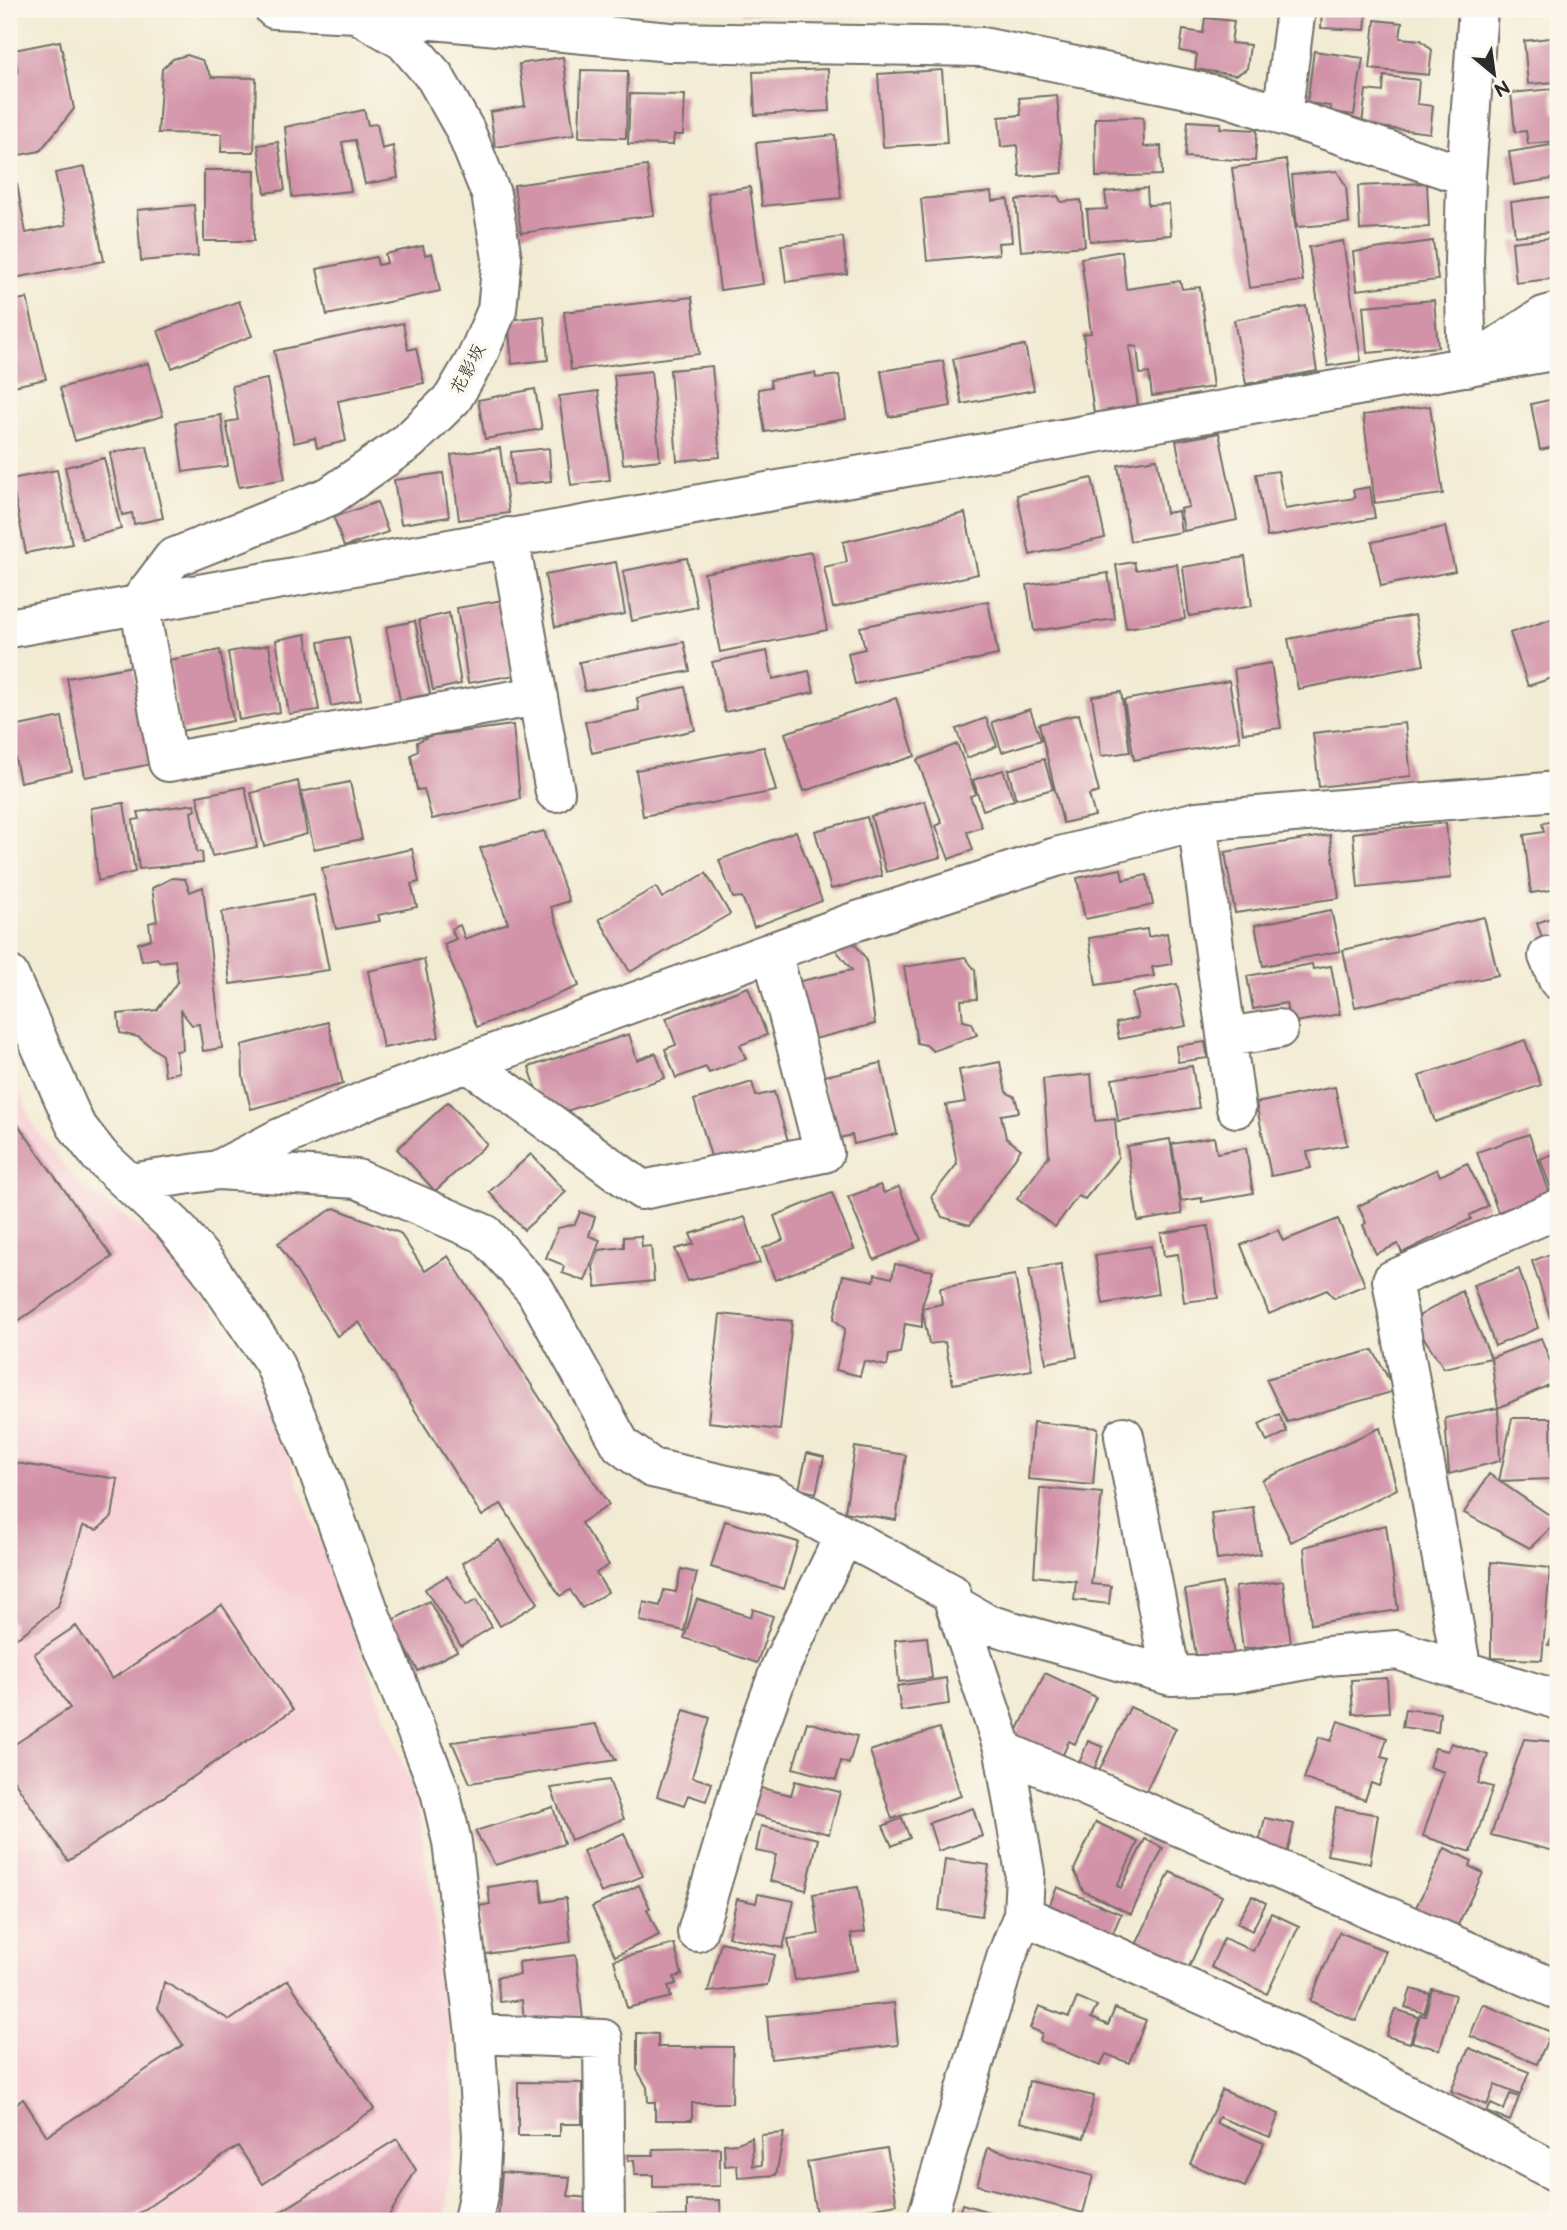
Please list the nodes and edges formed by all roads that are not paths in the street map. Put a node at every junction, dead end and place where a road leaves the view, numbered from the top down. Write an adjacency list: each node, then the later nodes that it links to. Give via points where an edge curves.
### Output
1 (287, 9): 4 (street)
2 (1296, 9): 6 (street)
3 (1478, 9): 7 (street)
4 (357, 13): 5 (street); 12 (street, 花影坂, via 404,41 435,77 465,130 491,194 502,258 497,310 477,358 453,398 409,441 330,496 173,558)
5 (591, 22): 6 (street, via 670,42 982,47 1226,97)
6 (1282, 116): 7 (street)
7 (1466, 176): 10 (street)
8 (1558, 312): 10 (street, via 1544,316)
9 (1558, 350): 10 (street)
10 (1467, 367): 11 (street)
11 (509, 537): 12 (street); 14 (street)
12 (139, 603): 13 (street); 14 (street, via 167,762)
13 (9, 628)
14 (537, 696): 16 (street)
15 (1558, 791): 17 (street)
16 (555, 792)
17 (1197, 821): 18 (street, via 1056,857); 21 (street)
18 (772, 952): 22 (street); 22 (street, via 824,1153 642,1190)
19 (9, 975): 25 (street, via 75,1124 100,1156)
20 (1279, 1029): 21 (street)
21 (1227, 1037): 23 (street)
22 (468, 1063): 24 (street, via 369,1099)
23 (1236, 1108)
24 (218, 1170): 25 (street); 28 (street, via 357,1179 485,1234 536,1290 621,1446 652,1468 771,1495)
25 (130, 1183): 37 (street, via 174,1225 242,1314 273,1361 312,1454 440,1791 452,1842)
26 (1558, 1209): 30 (street, via 1392,1280)
27 (1124, 1436): 31 (street)
28 (844, 1536): 29 (street, via 951,1593); 35 (street, via 781,1666)
29 (958, 1607): 31 (street, via 987,1624); 33 (street)
30 (1462, 1671): 31 (street, via 1397,1650 1328,1656 1231,1674); 32 (street)
31 (1171, 1676)
32 (1558, 1700)
33 (1004, 1751): 34 (street, via 1025,1873); 36 (street)
34 (1023, 1914): 38 (street, via 1304,2040); 41 (street)
35 (697, 1932)
36 (1558, 1990)
37 (475, 2035): 39 (street, via 482,2136); 40 (street, via 603,2039)
38 (1558, 2173)
39 (473, 2221)
40 (605, 2221)
41 (926, 2221)

